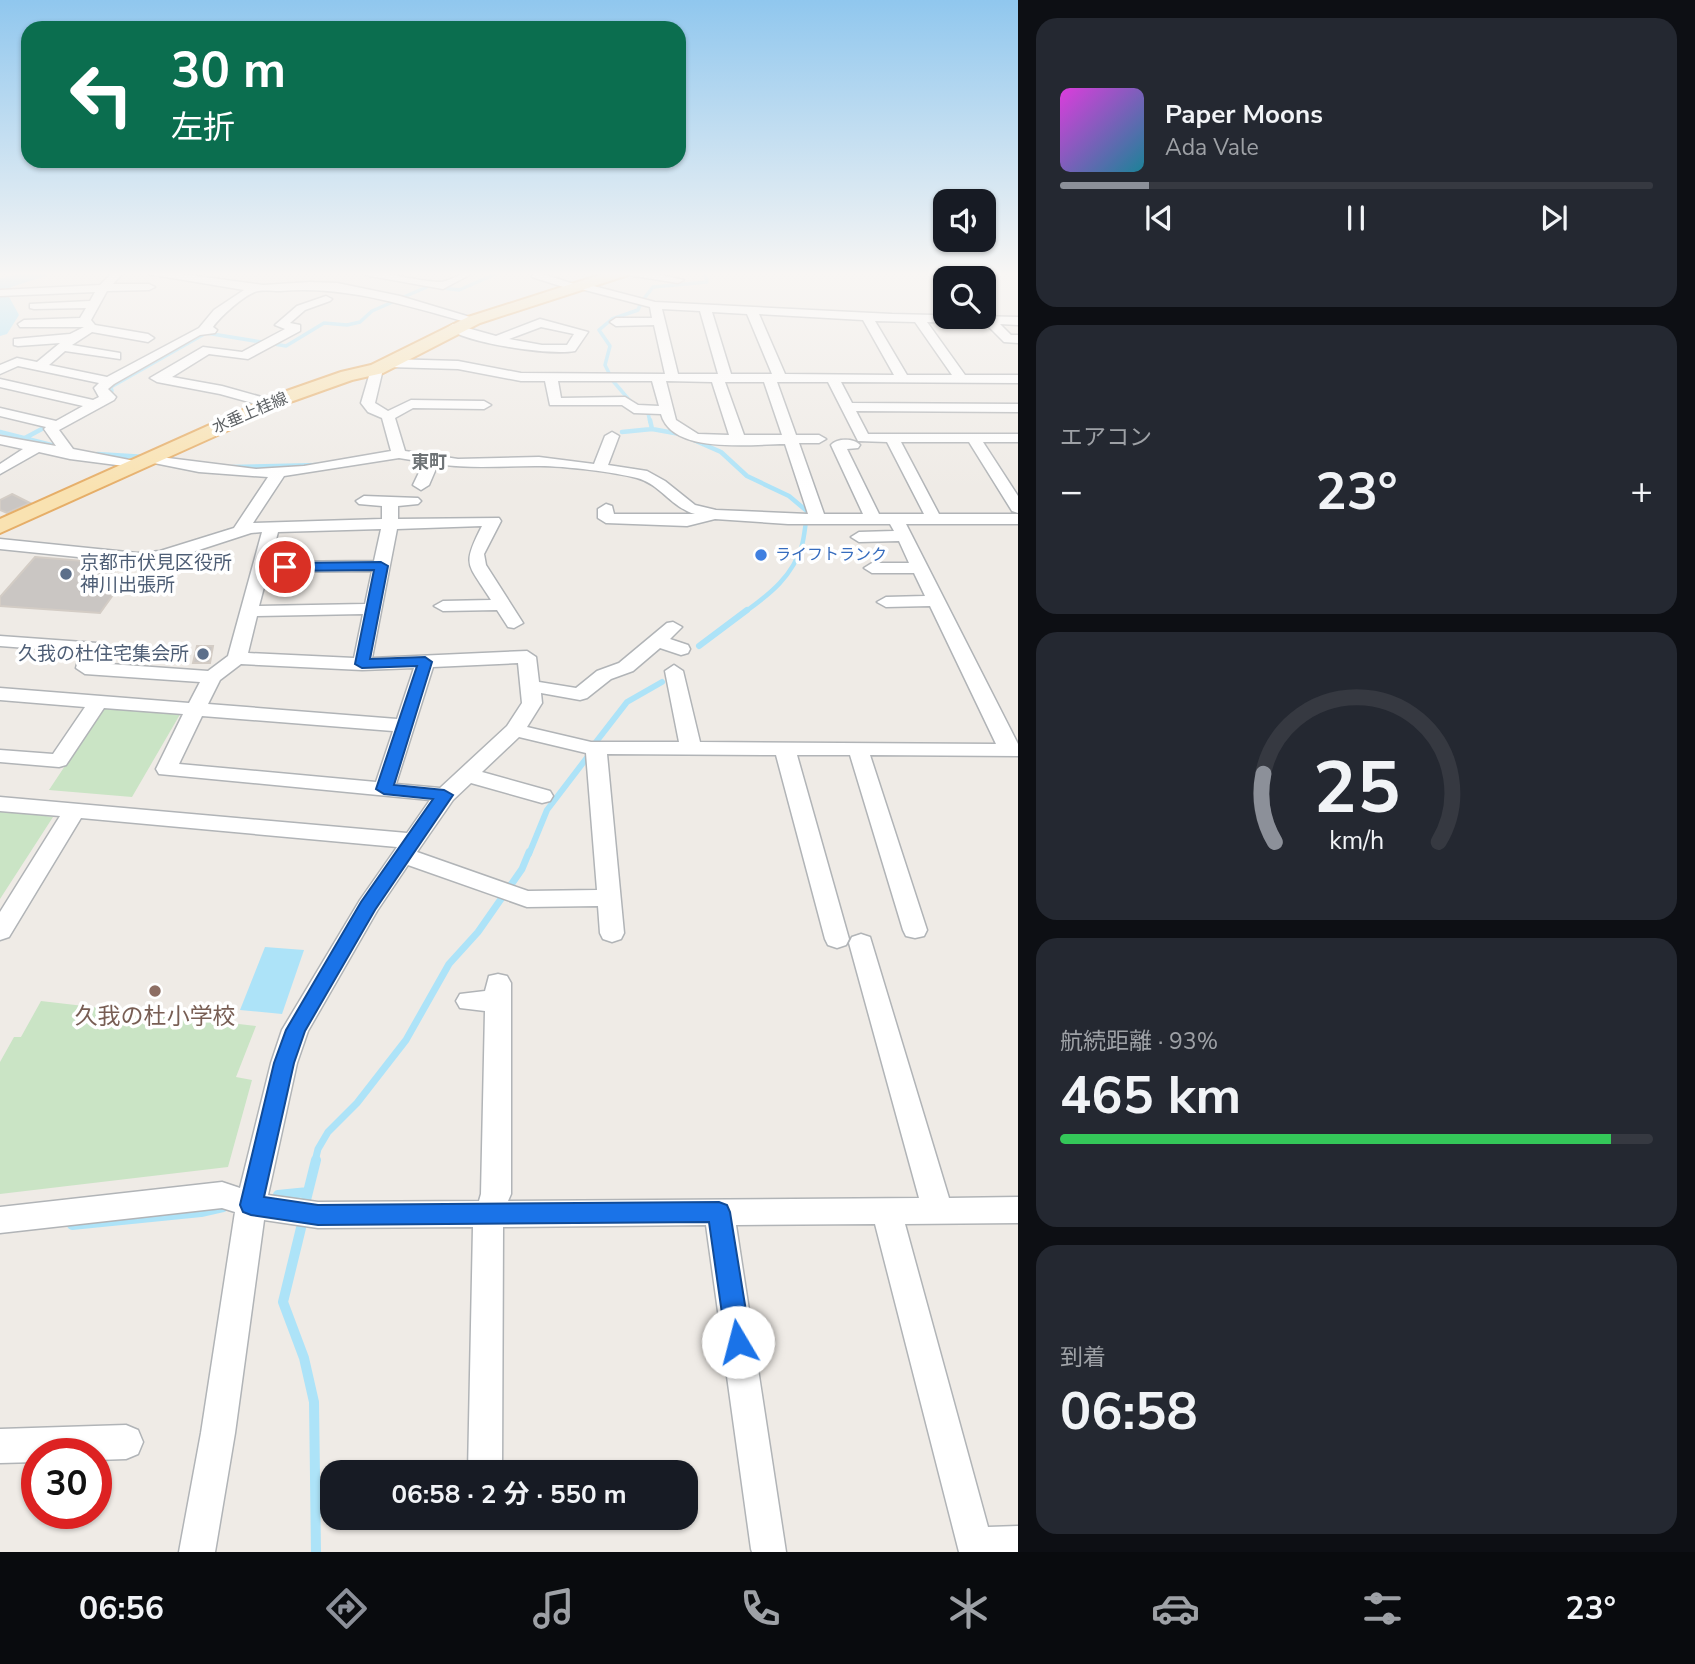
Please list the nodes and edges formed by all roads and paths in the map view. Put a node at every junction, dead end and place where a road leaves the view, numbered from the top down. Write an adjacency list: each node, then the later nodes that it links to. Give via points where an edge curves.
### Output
1 (64, 344): 15 (street)
2 (75, 344): 13 (street)
3 (181, 344): 18 (street)
4 (265, 344): 24 (street, via 244,356 207,351)
5 (423, 344): 16 (main road, 水垂上桂線)
6 (533, 344): 7 (street, via 561,349)
7 (573, 344)
8 (661, 344): 21 (street)
9 (714, 344): 22 (street)
10 (763, 344): 23 (street)
11 (883, 344): 26 (street)
12 (937, 344): 27 (street)
13 (116, 356)
14 (576, 363): 20 (street)
15 (41, 365): 17 (street, via 17,362); 31 (street)
16 (383, 366): 19 (street, via 458,365 521,377); 33 (main road, 水垂上桂線); 39 (street, via 368,403)
17 (0, 370)
18 (131, 374): 24 (street); 31 (street)
19 (551, 377): 20 (street); 37 (street, via 555,402 625,401 634,409)
20 (578, 378): 21 (street)
21 (665, 378): 22 (street); 37 (street)
22 (722, 378): 23 (street); 46 (street)
23 (775, 378): 25 (street); 47 (street)
24 (161, 379): 33 (street)
25 (833, 379): 26 (street); 35 (street)
26 (903, 379): 27 (street)
27 (961, 379): 28 (street)
28 (1002, 379): 29 (street); 32 (street)
29 (1018, 379)
30 (0, 383): 31 (street)
31 (98, 397): 40 (street)
32 (1018, 400)
33 (271, 404): 51 (main road, 水垂上桂線)
34 (484, 405): 39 (street, via 411,404)
35 (848, 407): 36 (street); 42 (street, via 863,438)
36 (1018, 408)
37 (666, 410): 46 (street, via 670,422 693,437)
38 (0, 412): 40 (street)
39 (388, 416): 50 (street)
40 (53, 424): 49 (street, via 51,429)
41 (612, 436): 53 (street)
42 (892, 438): 43 (street); 65 (street)
43 (972, 438): 44 (street); 61 (street)
44 (1018, 438)
45 (0, 440): 48 (street)
46 (738, 440): 47 (street)
47 (789, 440): 63 (street); 64 (street, via 833,443)
48 (36, 447): 49 (street); 54 (street)
49 (69, 451): 51 (street)
50 (399, 454): 52 (street); 55 (street)
51 (146, 459): 55 (street, via 212,470); 67 (main road, 水垂上桂線)
52 (433, 459): 53 (street, via 458,463 539,461); 56 (street)
53 (600, 468): 60 (street, via 649,477 689,508)
54 (0, 470)
55 (279, 472): 70 (street)
56 (421, 485)
57 (364, 501): 58 (street)
58 (390, 501): 59 (street); 66 (street)
59 (413, 501)
60 (714, 515): 62 (street, via 687,521); 63 (street)
61 (1017, 517): 65 (street)
62 (606, 518)
63 (809, 519): 64 (street)
64 (873, 519): 69 (street)
65 (934, 519): 69 (street)
66 (390, 525): 68 (street); 73 (street); 79 (street, via 493,521 476,554 478,565)
67 (0, 527)
68 (271, 527): 70 (street); 74 (street)
69 (900, 527): 71 (street); 76 (street)
70 (240, 532): 72 (street, via 162,556 137,558)
71 (859, 537)
72 (4, 549)
73 (381, 566): 74 (street); 81 (street)
74 (261, 567): 82 (street)
75 (872, 568): 76 (street)
76 (920, 568): 77 (street)
77 (936, 601): 78 (street); 104 (street)
78 (886, 602)
79 (503, 603): 80 (street); 83 (street)
80 (443, 606)
81 (373, 609): 82 (street); 90 (street)
82 (249, 611): 88 (street)
83 (514, 623)
84 (673, 627): 86 (street)
85 (0, 640): 91 (street, via 90,647 85,668)
86 (657, 641): 87 (street); 94 (street, via 626,667 604,675 580,694)
87 (681, 649)
88 (237, 658): 90 (street); 93 (street)
89 (425, 662): 90 (street); 94 (street, via 527,657); 98 (street)
90 (362, 664)
91 (115, 670): 93 (street); 96 (street)
92 (674, 671): 101 (street)
93 (212, 677): 97 (street)
94 (530, 686): 99 (street, via 532,703)
95 (0, 694): 96 (street)
96 (96, 701): 97 (street); 105 (street, via 59,761)
97 (196, 709): 98 (street); 107 (street, via 166,769)
98 (406, 726): 107 (street)
99 (515, 730): 100 (street); 106 (street)
100 (596, 748): 101 (street); 113 (street)
101 (691, 749): 102 (street)
102 (785, 749): 103 (street); 121 (street)
103 (858, 749): 104 (street); 114 (street)
104 (1013, 750)
105 (0, 756)
106 (467, 775): 108 (street); 109 (street)
107 (384, 789): 108 (street)
108 (444, 795): 112 (street)
109 (542, 796)
110 (0, 804): 111 (street)
111 (75, 810): 112 (street); 115 (street)
112 (407, 848): 113 (street, via 527,898); 118 (street, via 295,1030)
113 (609, 898): 116 (street)
114 (915, 930)
115 (0, 932)
116 (612, 933)
117 (469, 1001): 123 (street, via 498,992 496,1194)
118 (251, 1205): 123 (street, via 318,1215); 124 (street, via 222,1195); 131 (street)
119 (1018, 1210): 121 (street)
120 (887, 1211): 121 (street); 122 (street); 129 (street)
121 (938, 1211)
122 (719, 1212): 123 (street); 130 (street)
123 (488, 1214): 127 (street)
124 (0, 1220)
125 (126, 1442): 126 (street)
126 (0, 1446)
127 (485, 1460)
128 (1018, 1544): 129 (street)
129 (976, 1548)
130 (769, 1549)
131 (197, 1552)

